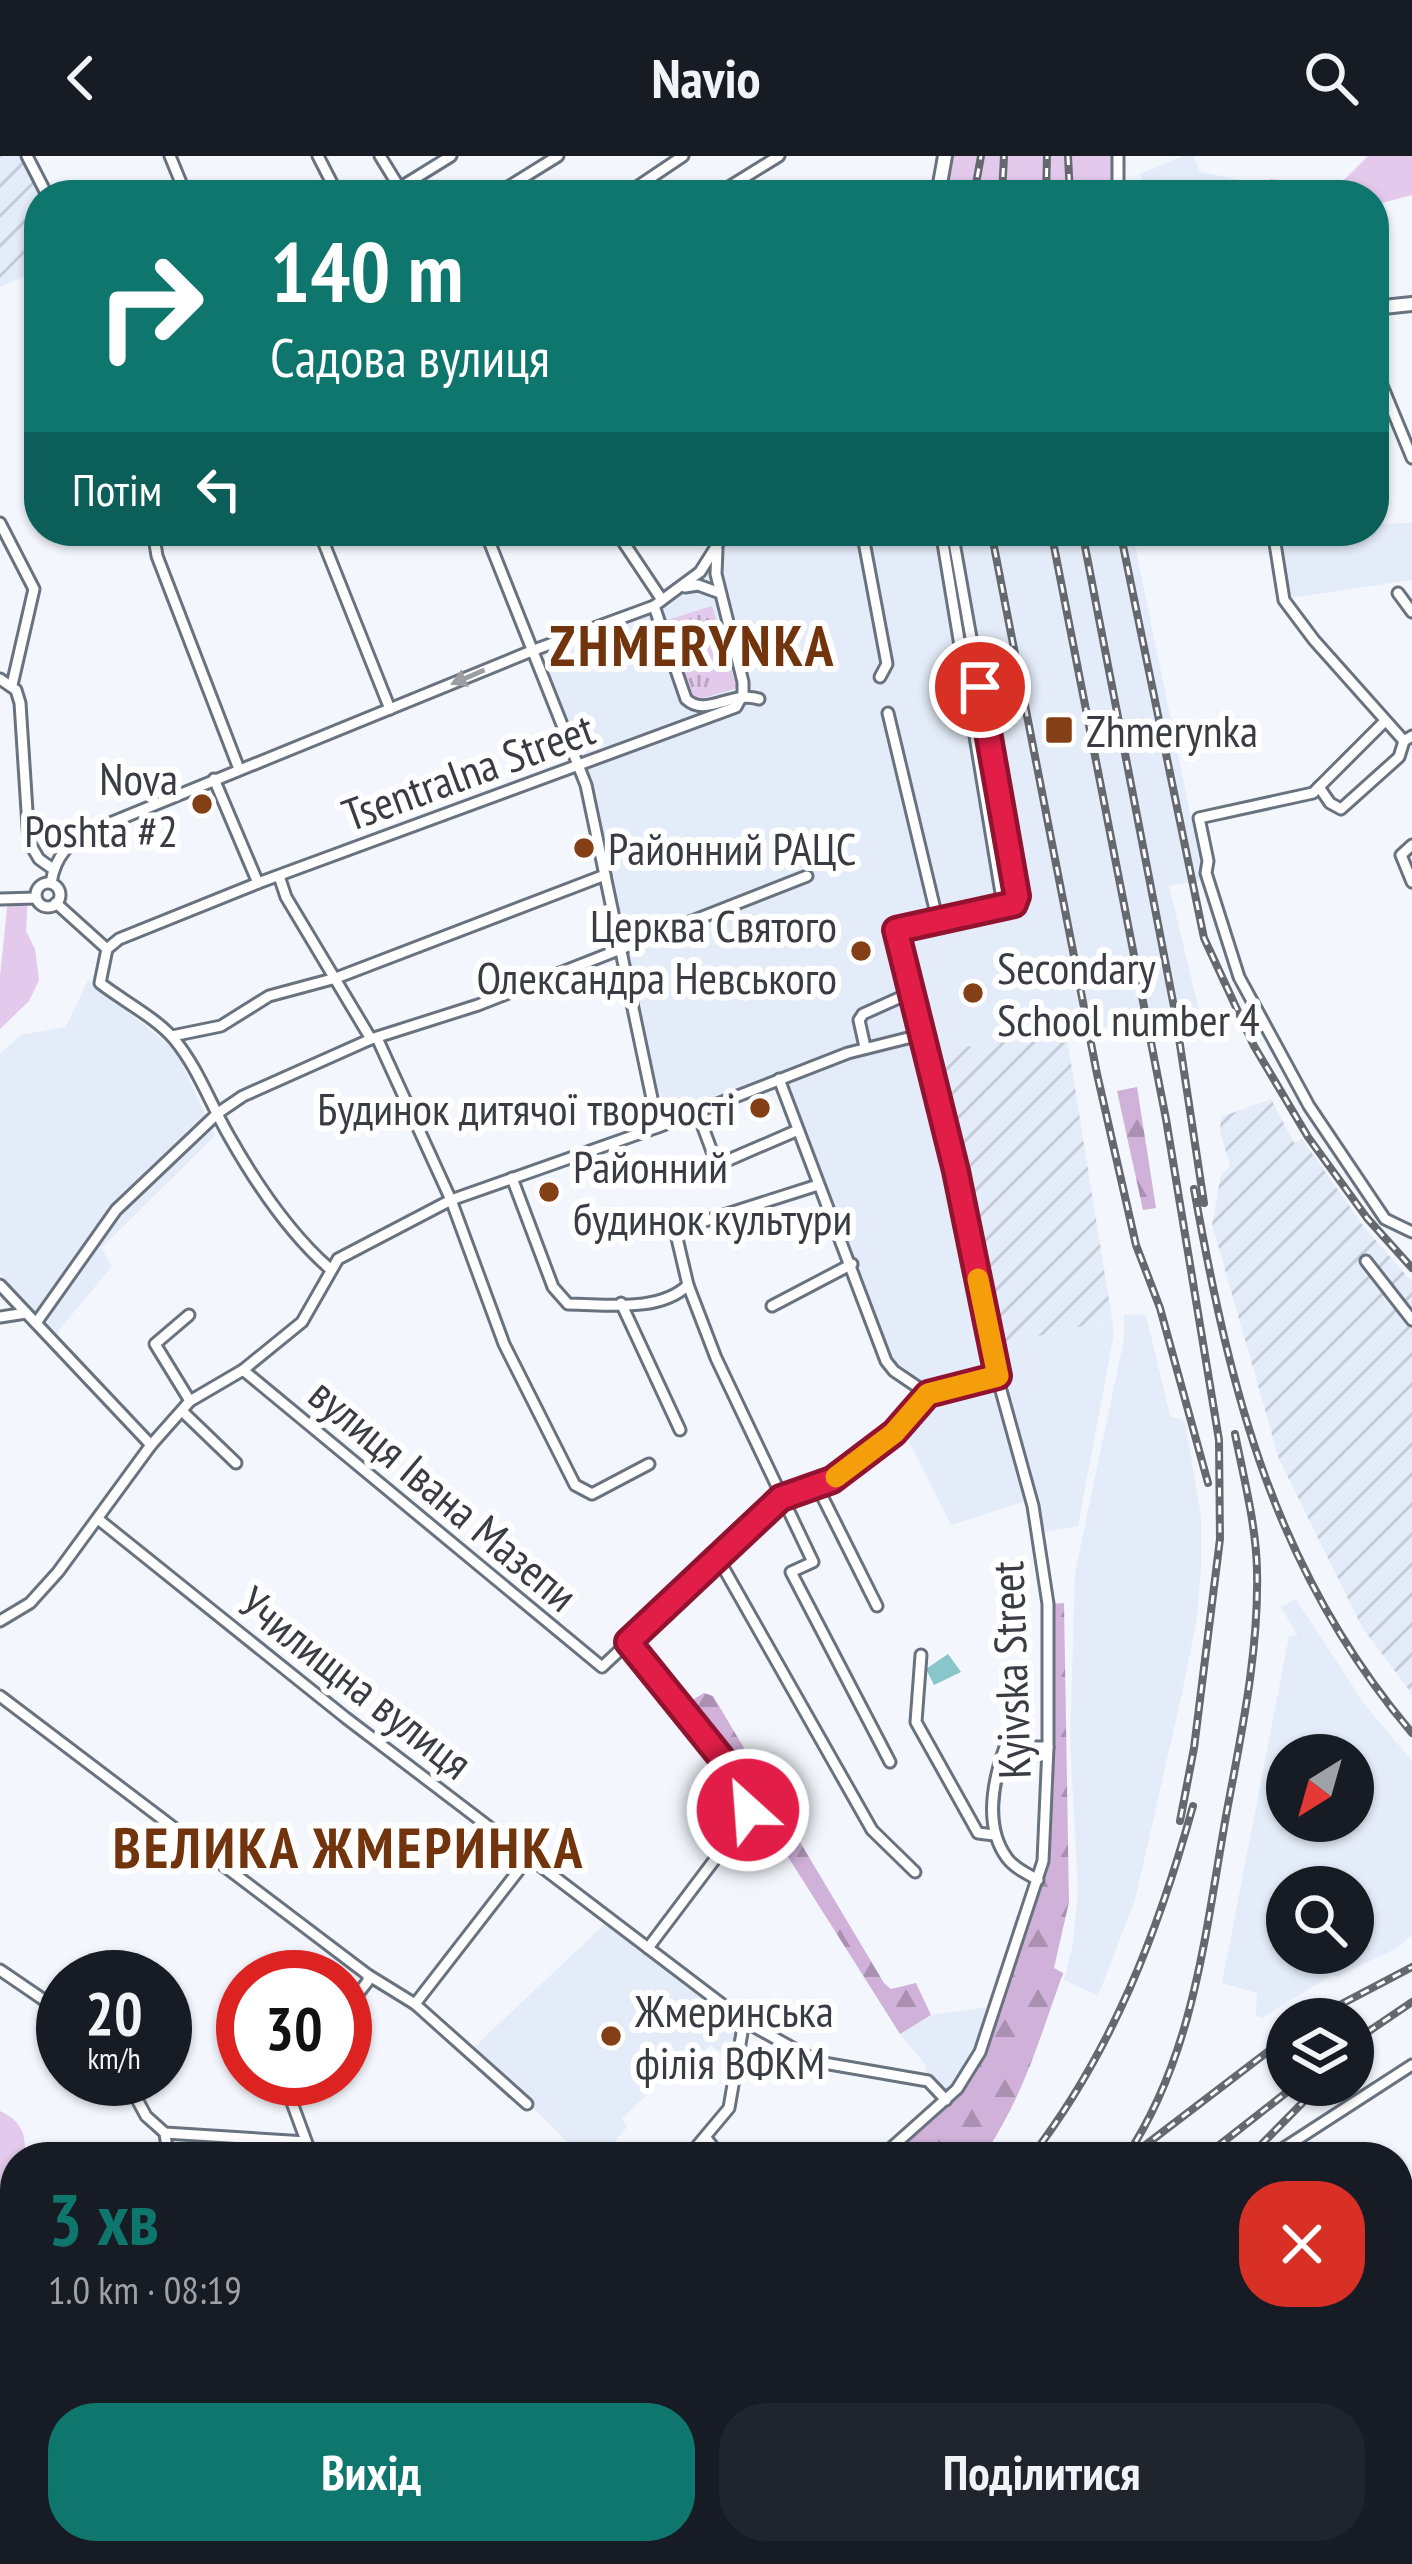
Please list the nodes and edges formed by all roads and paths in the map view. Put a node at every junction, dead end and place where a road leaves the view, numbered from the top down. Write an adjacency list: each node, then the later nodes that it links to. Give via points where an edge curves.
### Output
1 (451, 156): 5 (street)
2 (558, 156): 6 (street)
3 (683, 156): 7 (street)
4 (779, 156): 8 (street)
5 (417, 180)
6 (519, 180)
7 (647, 180)
8 (740, 180)
9 (1389, 402): 10 (street)
10 (1412, 458)
11 (0, 523): 30 (street, via 34,590)
12 (155, 546): 38 (street)
13 (325, 546): 33 (street)
14 (491, 546): 27 (street)
15 (625, 546): 25 (street)
16 (718, 546): 21 (street)
17 (865, 546): 28 (street, via 887,664)
18 (943, 546): 52 (street)
19 (955, 546): 52 (street, via 1017,896)
20 (1275, 546): 35 (street, via 1284,600)
21 (717, 549): 22 (street); 23 (street)
22 (682, 587): 23 (street); 25 (street)
23 (720, 593): 31 (street)
24 (1398, 593): 26 (street)
25 (658, 603): 27 (street); 31 (street, via 692,706)
26 (1412, 612)
27 (534, 650): 33 (street, one-way to 33); 37 (street)
28 (880, 677)
29 (0, 680): 30 (street)
30 (12, 685): 42 (street, via 22,712 29,842)
31 (743, 694): 32 (street); 37 (street, Tsentralna Street, via 736,707)
32 (759, 699)
33 (390, 709): 38 (street)
34 (888, 712): 53 (street)
35 (1385, 721): 36 (street); 40 (street)
36 (1408, 739): 40 (street, via 1341,809)
37 (579, 764): 43 (street); 44 (street, Tsentralna Street)
38 (239, 769): 39 (street)
39 (214, 779): 42 (street, via 82,835); 48 (street)
40 (1319, 787): 70 (street, via 1199,818 1206,873 1239,977 1309,1106 1385,1219)
41 (1412, 845): 46 (street, via 1402,855)
42 (53, 869): 47 (street)
43 (605, 875): 55 (street); 56 (street)
44 (279, 876): 48 (street, Tsentralna Street); 56 (street)
45 (807, 876): 55 (street)
46 (1412, 882)
47 (51, 884): 49 (street); 51 (street, via 59,892)
48 (258, 884): 54 (street, Tsentralna Street)
49 (36, 898): 50 (street); 51 (street)
50 (0, 899)
51 (55, 904): 54 (street)
52 (999, 908): 53 (street)
53 (938, 922): 57 (street, Kyivska Street, via 896,930)
54 (106, 949): 59 (street, via 100,983)
55 (620, 949): 60 (street); 65 (street)
56 (336, 977): 59 (street, via 269,996 221,1026); 60 (street)
57 (910, 993): 58 (street, Kyivska Street); 61 (street, via 863,1014)
58 (920, 1035): 61 (street); 84 (street, Kyivska Street)
59 (172, 1036): 64 (street)
60 (374, 1038): 64 (street); 69 (street)
61 (865, 1048): 62 (street)
62 (779, 1078): 63 (street); 66 (street)
63 (697, 1111): 65 (street); 66 (street, via 717,1166)
64 (218, 1113): 73 (street, via 265,1192); 82 (street, via 116,1210)
65 (658, 1127): 67 (street)
66 (798, 1130): 68 (street)
67 (512, 1178): 69 (street); 76 (street, via 560,1299)
68 (818, 1185): 72 (street); 75 (street, via 683,1228 676,1234)
69 (452, 1200): 73 (street); 91 (street, via 505,1343 575,1485 592,1494)
70 (1412, 1232)
71 (1366, 1261): 81 (street)
72 (852, 1264): 77 (street); 85 (street, via 889,1366)
73 (329, 1268): 83 (street, via 302,1322)
74 (0, 1285): 78 (street)
75 (688, 1285): 76 (street, via 676,1297); 93 (street)
76 (621, 1303): 88 (street)
77 (772, 1306)
78 (26, 1313): 80 (street); 82 (street)
79 (189, 1315): 86 (street, via 155,1344)
80 (0, 1317)
81 (1412, 1320)
82 (36, 1323): 89 (street)
83 (243, 1370): 86 (street); 98 (street, вулиця Івана Мазепи, via 602,1667)
84 (998, 1376): 85 (street); 101 (street, Kyivska Street, via 1046,1582)
85 (928, 1394): 92 (street, via 886,1440)
86 (190, 1401): 87 (street)
87 (182, 1411): 89 (street); 90 (street)
88 (680, 1430)
89 (151, 1445): 94 (street)
90 (236, 1463)
91 (649, 1464)
92 (818, 1488): 93 (street); 96 (street)
93 (781, 1498): 95 (street); 102 (street, via 813,1562 791,1572)
94 (98, 1519): 97 (street, via 30,1603); 104 (street, Училищна вулиця)
95 (718, 1560): 98 (street); 105 (street, via 872,1830)
96 (877, 1606)
97 (0, 1621)
98 (628, 1642): 107 (street, via 749,1801 740,1826)
99 (921, 1655): 103 (street, via 916,1722 978,1833)
100 (0, 1696): 108 (street)
101 (1048, 1747): 103 (street, via 1005,1747); 106 (street, Kyivska Street)
102 (890, 1762)
103 (994, 1834): 106 (street, via 1009,1862)
104 (529, 1857): 107 (street, Училищна вулиця); 112 (street)
105 (914, 1872)
106 (1038, 1880): 115 (street, Kyivska Street, via 980,2052)
107 (648, 1948): 113 (street, Училищна вулиця)
108 (335, 1950)
109 (0, 1970): 111 (street)
110 (372, 1977): 112 (street)
111 (36, 1995)
112 (415, 2004): 116 (street)
113 (744, 2021): 115 (street, Училищна вулиця, via 818,2062 928,2081); 120 (street, via 728,2108)
114 (1412, 2065): 126 (street)
115 (946, 2100): 125 (street, Kyivska Street)
116 (527, 2104)
117 (141, 2106): 119 (street)
118 (293, 2106): 122 (street)
119 (165, 2133): 121 (street); 122 (street)
120 (706, 2138): 123 (street); 124 (street)
121 (166, 2142)
122 (306, 2142)
123 (702, 2142)
124 (709, 2142)
125 (898, 2142)
126 (1293, 2142)

